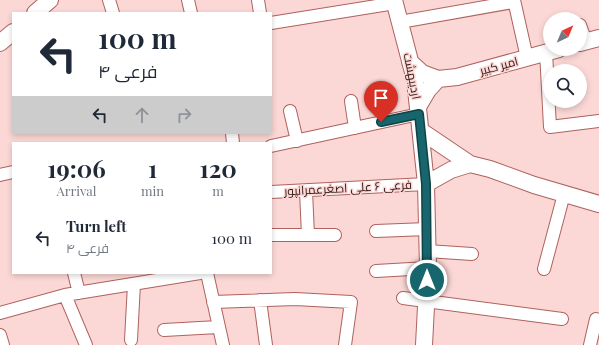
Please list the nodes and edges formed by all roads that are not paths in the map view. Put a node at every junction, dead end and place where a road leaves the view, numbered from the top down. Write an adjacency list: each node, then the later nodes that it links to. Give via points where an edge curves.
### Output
1 (109, 0): 6 (street)
2 (188, 0): 7 (street)
3 (258, 0): 8 (street)
4 (513, 1): 9 (street); 15 (street)
5 (395, 2): 9 (main road, اردیبهشت); 10 (street)
6 (113, 12)
7 (191, 12)
8 (260, 12)
9 (400, 22): 16 (main road, اردیبهشت)
10 (272, 23)
11 (12, 33): 12 (main road)
12 (0, 43)
13 (543, 54): 15 (main road, امیر کبیر)
14 (552, 56): 21 (street, via 550,127)
15 (527, 58): 17 (main road, امیر کبیر, via 457,77)
16 (410, 62): 17 (main road, via 422,74); 20 (main road, اردیبهشت, via 415,80)
17 (438, 79): 20 (main road, via 428,90)
18 (351, 101): 22 (street)
19 (290, 111): 24 (street)
20 (418, 111): 22 (street); 23 (main road, اردیبهشت)
21 (599, 121)
22 (355, 128): 24 (street)
23 (421, 131): 26 (main road); 29 (main road, اردیبهشت)
24 (297, 140): 25 (street)
25 (272, 146)
26 (470, 164): 29 (main road, via 451,170); 32 (main road)
27 (12, 172): 28 (street)
28 (0, 174)
29 (426, 184): 30 (street, فرعی ۶ علی اصغرعمرانپور); 34 (main road, اردیبهشت)
30 (306, 191): 31 (street, فرعی ۶ علی اصغرعمرانپور); 37 (street)
31 (272, 192)
32 (564, 194): 33 (main road); 42 (street)
33 (599, 204)
34 (427, 229): 35 (street); 39 (main road, اردیبهشت)
35 (376, 230)
36 (272, 235): 37 (street)
37 (308, 235): 38 (street)
38 (335, 235)
39 (427, 251): 40 (street); 41 (main road, اردیبهشت)
40 (472, 254)
41 (428, 268): 43 (street); 52 (main road, اردیبهشت)
42 (544, 269)
43 (376, 270)
44 (74, 274): 48 (street)
45 (192, 274): 47 (street)
46 (207, 274): 53 (street)
47 (142, 280): 48 (street); 60 (street)
48 (79, 292): 49 (street)
49 (65, 295): 54 (street); 62 (street)
50 (403, 298): 52 (street)
51 (260, 300): 53 (street); 64 (street); 65 (street, via 351,302)
52 (426, 301): 55 (street); 66 (main road, اردیبهشت)
53 (213, 302): 57 (street)
54 (0, 313)
55 (562, 319)
56 (596, 319): 67 (street)
57 (218, 327): 58 (street); 63 (street)
58 (164, 330)
59 (0, 335): 61 (street)
60 (131, 340)
61 (2, 345)
62 (85, 345)
63 (223, 345)
64 (266, 345)
65 (345, 345)
66 (424, 345)
67 (590, 345)

